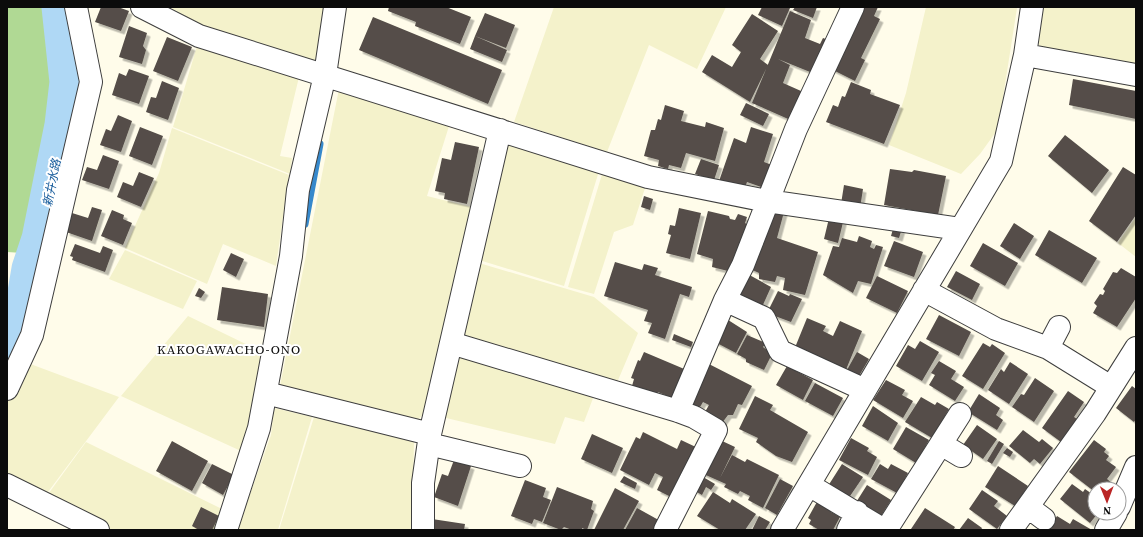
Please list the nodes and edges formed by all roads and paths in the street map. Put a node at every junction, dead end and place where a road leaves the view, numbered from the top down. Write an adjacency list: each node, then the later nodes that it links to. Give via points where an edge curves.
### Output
1 (76, 7): 19 (street, via 91,82 32,335)
2 (142, 7): 7 (street, via 199,36)
3 (335, 7): 7 (street)
4 (853, 7): 10 (street, via 796,129)
5 (1032, 7): 6 (street)
6 (1025, 55): 8 (street); 11 (street, via 1001,161)
7 (325, 75): 9 (street); 21 (street, via 298,190 291,256)
8 (1136, 75)
9 (500, 130): 10 (street, via 648,177); 15 (street)
10 (767, 201): 11 (street); 13 (street, via 743,265)
11 (960, 229): 12 (street)
12 (924, 290): 16 (street, via 996,329); 20 (street)
13 (725, 300): 20 (street, via 764,318 780,351); 22 (street)
14 (1059, 327): 16 (street)
15 (451, 343): 22 (street); 24 (street)
16 (1048, 348): 18 (street)
17 (1136, 348): 18 (street)
18 (1111, 387): 40 (street, via 1036,513)
19 (7, 388)
20 (865, 390): 30 (street)
21 (266, 393): 24 (street); 35 (street, via 259,428)
22 (678, 411): 37 (street, via 716,430)
23 (960, 414): 25 (street)
24 (430, 439): 27 (street); 36 (street, via 423,482)
25 (941, 444): 26 (street); 39 (street)
26 (961, 456)
27 (520, 466)
28 (1136, 467): 31 (street)
29 (7, 485): 34 (street)
30 (809, 485): 32 (street); 38 (street)
31 (1127, 488)
32 (852, 521): 39 (street)
33 (1111, 521): 41 (street)
34 (98, 530)
35 (226, 530)
36 (422, 530)
37 (665, 530)
38 (782, 530)
39 (885, 530)
40 (1011, 530)
41 (1106, 530)

